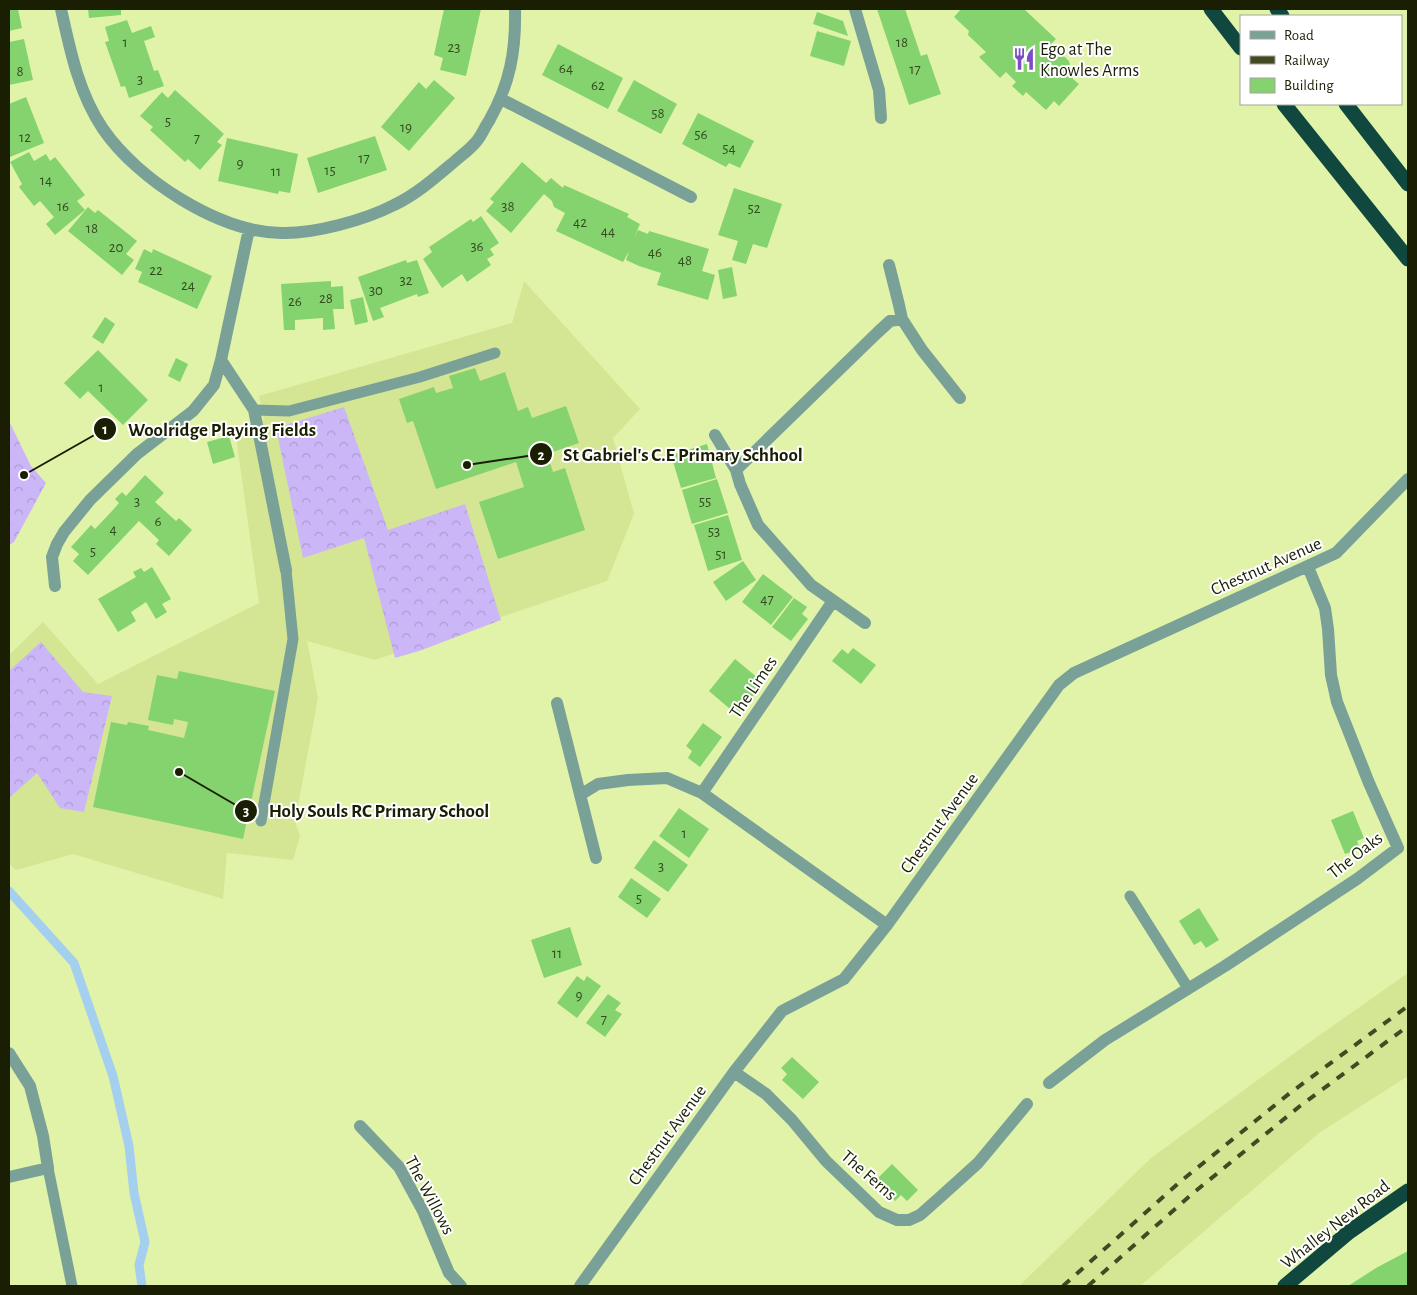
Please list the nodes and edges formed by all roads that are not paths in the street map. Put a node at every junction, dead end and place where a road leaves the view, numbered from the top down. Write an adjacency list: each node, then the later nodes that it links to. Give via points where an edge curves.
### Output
1 (61, 9): 12 (street, via 81,88 103,129 134,166 194,207)
2 (515, 9): 6 (street, via 516,36)
3 (855, 9): 9 (street, via 879,90)
4 (1211, 9): 5 (highway)
5 (1240, 47)
6 (501, 99): 11 (street); 12 (street, via 476,143 431,182 394,206 350,222 318,229 281,233)
7 (1285, 105): 13 (highway)
8 (1347, 105): 10 (highway)
9 (882, 118)
10 (1408, 184)
11 (691, 197)
12 (249, 229): 17 (street)
13 (1408, 259)
14 (889, 264): 15 (street)
15 (902, 319): 18 (street); 21 (street, via 890,321)
16 (495, 353): 19 (lane, via 420,377 289,411)
17 (222, 360): 19 (street); 25 (street, via 214,385 193,411 138,454 90,500 64,532 52,557)
18 (960, 398)
19 (254, 410): 24 (street)
20 (715, 435): 21 (street)
21 (736, 470): 26 (street, via 758,525 811,585)
22 (1408, 479): 23 (street, Chestnut Avenue, via 1336,554)
23 (1308, 566): 34 (street, Chestnut Avenue, via 1074,672 1059,685); 35 (street, The Oaks, via 1324,608 1336,702 1398,848 1357,879)
24 (286, 570): 31 (lane, via 293,639)
25 (55, 586)
26 (834, 601): 27 (street); 29 (street, The Limes)
27 (865, 623)
28 (557, 703): 30 (street)
29 (702, 793): 30 (street, via 667,778 598,784); 34 (street)
30 (580, 795): 32 (street)
31 (261, 821)
32 (596, 858)
33 (1130, 896): 35 (lane)
34 (886, 925): 37 (street, Chestnut Avenue, via 844,979 782,1011)
35 (1188, 988): 38 (street, The Oaks, via 1105,1040)
36 (9, 1053): 41 (street, via 30,1086)
37 (734, 1072): 39 (street, The Ferns, via 766,1094 826,1161 879,1212 896,1220 909,1220 920,1215 937,1200 978,1163); 46 (street, Chestnut Avenue)
38 (1048, 1083)
39 (1027, 1104)
40 (360, 1126): 45 (street, The Willows, via 399,1167 423,1211 449,1273)
41 (48, 1168): 42 (street); 44 (lane)
42 (9, 1177)
43 (1408, 1191): 47 (highway, Whalley New Road, via 1349,1232)
44 (72, 1286)
45 (461, 1286)
46 (580, 1286)
47 (1285, 1286)

